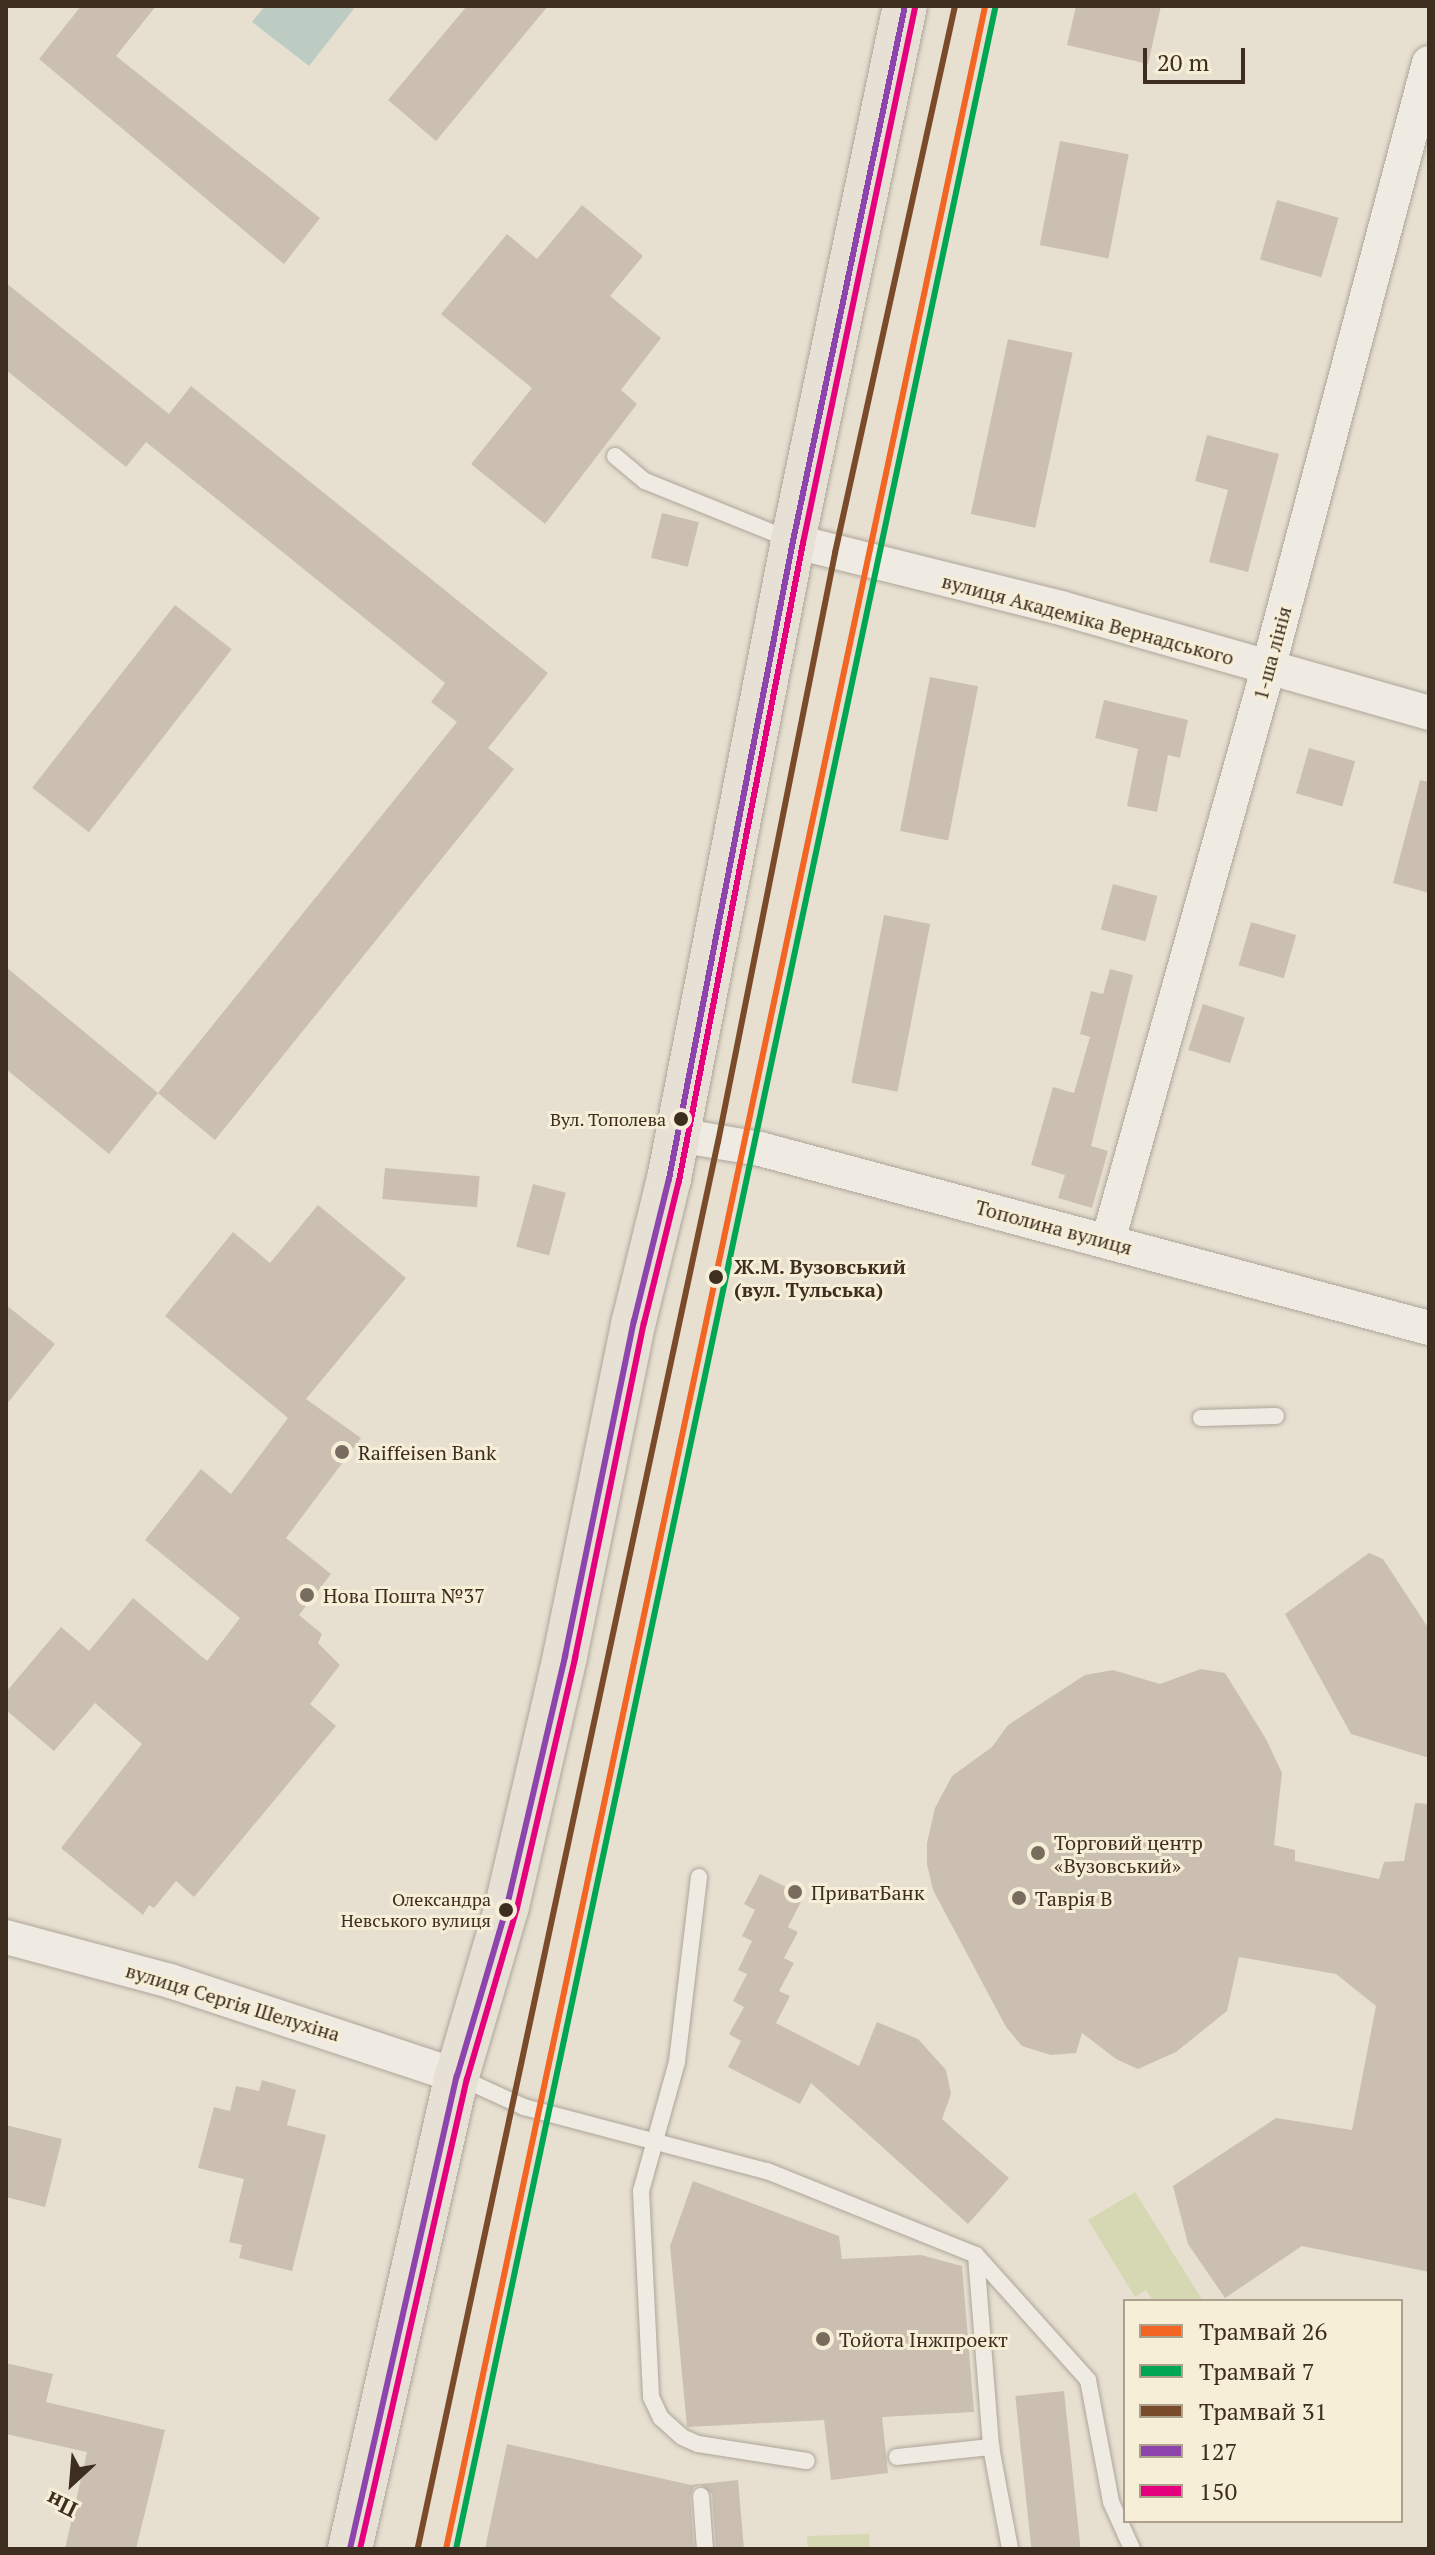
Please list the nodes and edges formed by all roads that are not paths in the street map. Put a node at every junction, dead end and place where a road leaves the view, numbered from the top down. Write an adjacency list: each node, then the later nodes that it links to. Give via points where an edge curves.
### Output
1 (905, 6): 4 (main road)
2 (1429, 63): 5 (street, 1-ша лінія)
3 (615, 456): 4 (lane, via 645,481)
4 (793, 541): 5 (street, вулиця Академіка Вернадського, via 1061,608); 7 (main road)
5 (1268, 669): 6 (street, вулиця Академіка Вернадського); 8 (street, 1-ша лінія)
6 (1429, 713)
7 (678, 1135): 8 (street, Тополина вулиця, via 760,1149); 14 (main road, via 507,1906)
8 (1108, 1241): 9 (street, Тополина вулиця)
9 (1429, 1328)
10 (1276, 1416): 11 (lane)
11 (1201, 1418)
12 (699, 1877): 15 (lane, via 677,2062)
13 (6, 1937): 14 (street, вулиця Сергія Шелухіна, via 170,1981)
14 (457, 2076): 15 (lane, via 524,2107); 21 (main road)
15 (655, 2141): 16 (lane, via 767,2171); 19 (lane, via 641,2191 651,2397 661,2418 698,2444)
16 (976, 2255): 17 (lane); 24 (lane, via 1088,2380 1111,2502)
17 (991, 2447): 18 (lane); 23 (lane)
18 (897, 2457)
19 (807, 2461)
20 (701, 2496): 22 (lane)
21 (350, 2549)
22 (705, 2549)
23 (1010, 2549)
24 (1132, 2549)

